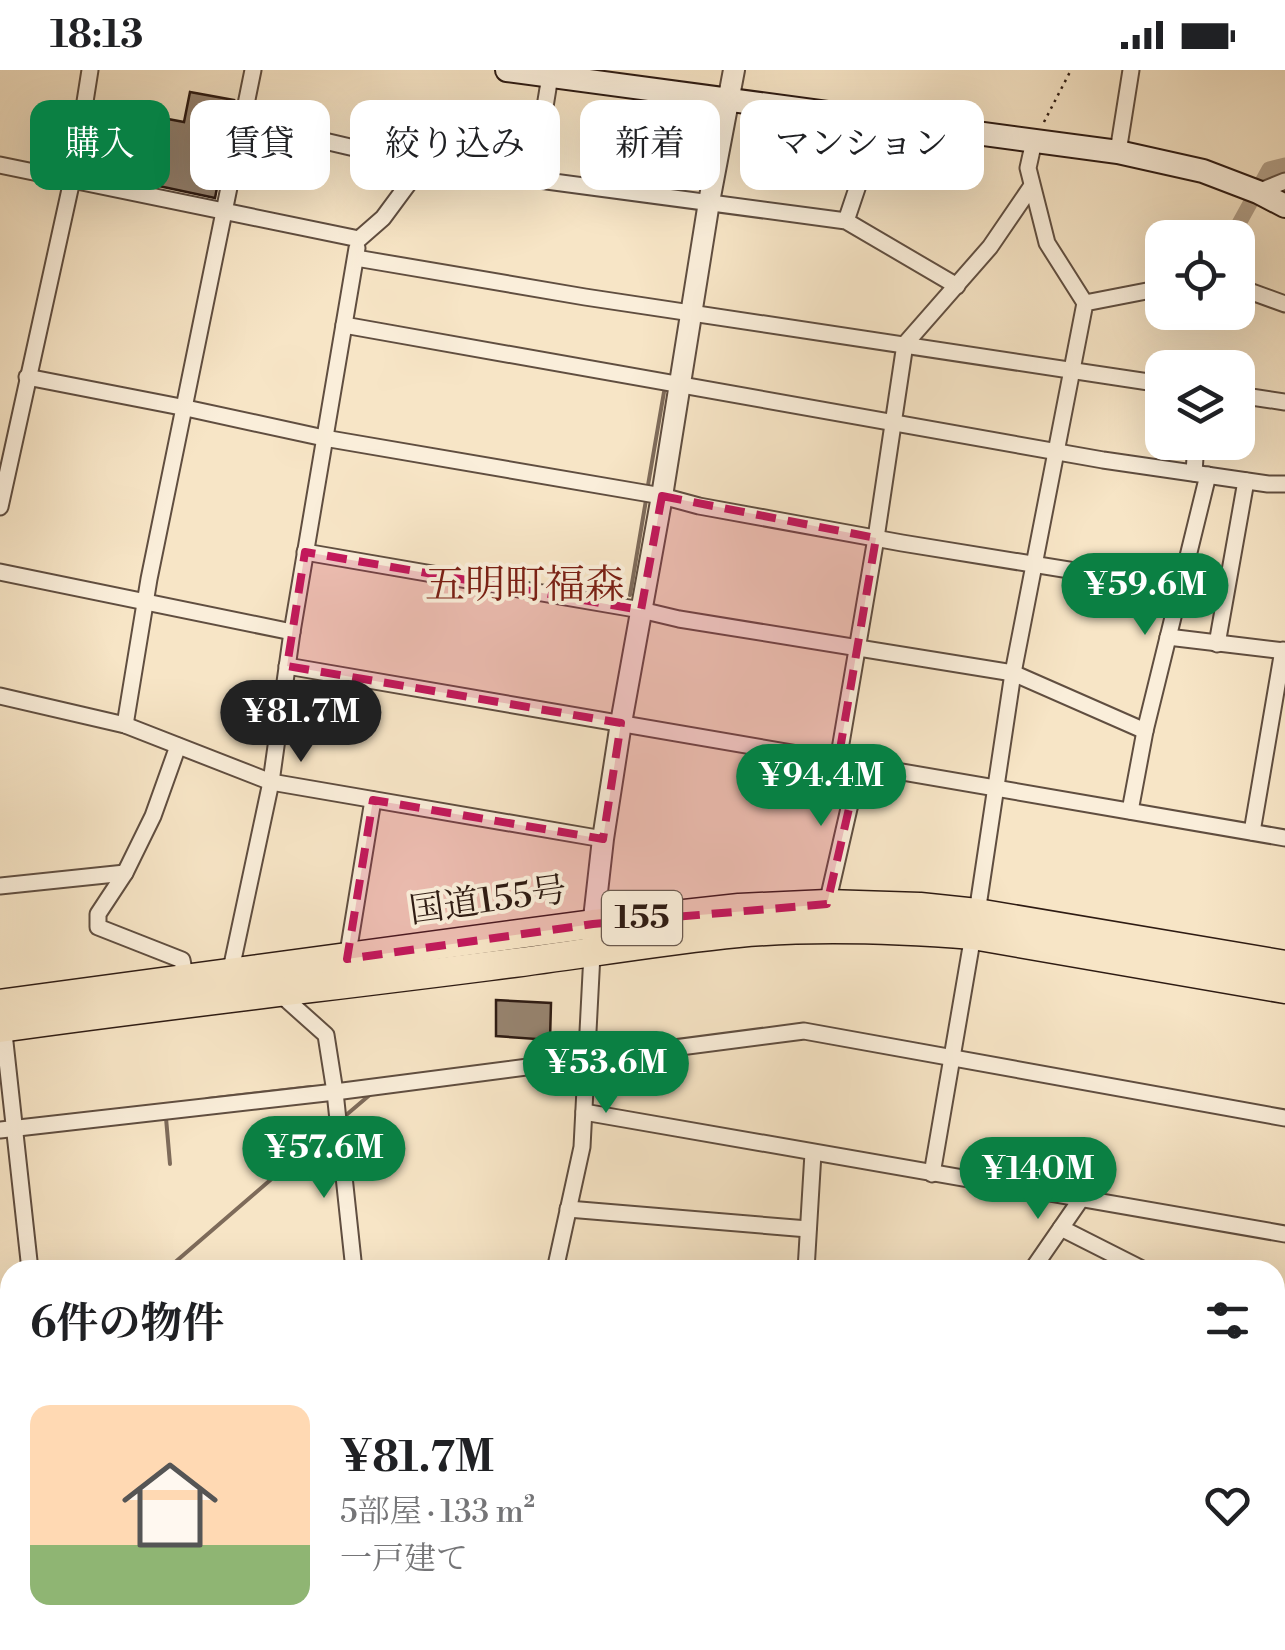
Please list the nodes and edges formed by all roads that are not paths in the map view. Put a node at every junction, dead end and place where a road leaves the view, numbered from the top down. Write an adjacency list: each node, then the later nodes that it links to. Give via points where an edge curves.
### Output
1 (90, 70): 7 (street)
2 (253, 70): 8 (street)
3 (507, 70): 6 (main road)
4 (734, 70): 10 (street)
5 (1132, 70): 14 (street)
6 (550, 73): 9 (street); 10 (main road)
7 (85, 100)
8 (247, 100)
9 (546, 100)
10 (727, 100): 11 (main road); 26 (street)
11 (740, 102)
12 (984, 134): 13 (main road)
13 (1034, 141): 14 (main road); 19 (street)
14 (1118, 152): 25 (main road, via 1203,171)
15 (0, 164): 16 (street)
16 (30, 170)
17 (1285, 181): 25 (street)
18 (560, 183): 26 (street)
19 (1031, 187): 32 (street); 35 (street, via 1046,243)
20 (70, 190): 41 (street)
21 (124, 190): 28 (street)
22 (228, 190): 28 (street)
23 (404, 190): 30 (street)
24 (856, 190): 29 (street)
25 (1258, 192): 27 (main road)
26 (709, 202): 29 (street); 37 (street)
27 (1285, 206)
28 (224, 211): 30 (street); 46 (street)
29 (846, 221): 32 (street)
30 (359, 239): 31 (street)
31 (356, 258): 37 (street); 38 (street)
32 (956, 286): 39 (street)
33 (1145, 291): 35 (street)
34 (1255, 294): 36 (street)
35 (1085, 303): 40 (street)
36 (1285, 304)
37 (692, 313): 39 (street); 43 (street)
38 (344, 325): 43 (street); 48 (street)
39 (906, 344): 40 (street); 47 (street)
40 (1070, 371): 42 (street); 49 (street)
41 (28, 377): 46 (street); 55 (street)
42 (1145, 382)
43 (680, 383): 47 (street); 54 (street)
44 (1255, 398): 45 (street)
45 (1285, 402)
46 (186, 408): 48 (street); 61 (street)
47 (895, 422): 49 (street); 56 (street)
48 (324, 438): 54 (street); 57 (street)
49 (1056, 451): 51 (street); 58 (street)
50 (1199, 460): 51 (street)
51 (1201, 474): 52 (street); 60 (street)
52 (1246, 481): 53 (street); 65 (street)
53 (1285, 484)
54 (662, 496): 56 (street); 62 (street)
55 (0, 507)
56 (876, 538): 58 (street); 66 (street)
57 (305, 552): 62 (street); 63 (street)
58 (1036, 564): 60 (street); 69 (street)
59 (0, 572): 61 (street)
60 (1180, 588): 64 (street)
61 (145, 603): 63 (street); 72 (street)
62 (641, 610): 66 (street); 71 (street)
63 (292, 632): 68 (street)
64 (1168, 638): 65 (street); 73 (street)
65 (1217, 644): 67 (street)
66 (858, 648): 69 (street); 75 (street)
67 (1284, 650): 81 (street)
68 (287, 666): 71 (street); 77 (street)
69 (1013, 673): 73 (street); 78 (street)
70 (0, 696): 72 (street)
71 (621, 722): 75 (street); 83 (street)
72 (126, 725): 74 (street)
73 (1145, 731): 80 (street)
74 (178, 746): 77 (street); 84 (street)
75 (838, 761): 76 (street)
76 (859, 764): 78 (street); 86 (street)
77 (271, 782): 79 (street); 92 (street)
78 (995, 788): 80 (street); 88 (street)
79 (372, 800): 83 (street); 90 (street)
80 (1130, 811): 81 (street)
81 (1252, 832): 82 (street)
82 (1285, 838)
83 (603, 839): 87 (street)
84 (124, 873): 85 (street); 93 (street, via 98,914 98,927 182,960)
85 (0, 886)
86 (827, 904): 87 (highway, 国道155号 / 155); 88 (highway, 国道155号 / 155, via 920,907)
87 (593, 924): 89 (street); 90 (highway, 国道155号 / 155)
88 (975, 924): 89 (highway, 国道155号 / 155, via 741,933); 91 (highway, 国道155号 / 155); 94 (highway, 国道155号 / 155); 98 (street)
89 (592, 954): 95 (highway, 国道155号 / 155); 99 (street)
90 (348, 959): 92 (highway, 国道155号 / 155)
91 (1285, 965)
92 (230, 974): 93 (highway, 国道155号 / 155)
93 (186, 980): 97 (highway, 国道155号 / 155)
94 (1285, 988)
95 (278, 992): 97 (highway, 国道155号 / 155); 100 (street, via 326,1035)
96 (0, 995): 97 (street)
97 (1, 1016): 103 (street)
98 (953, 1058): 99 (street, via 804,1031); 102 (street); 105 (street)
99 (586, 1060): 100 (street); 101 (street)
100 (335, 1092): 103 (street); 112 (street)
101 (584, 1112): 104 (street); 107 (street)
102 (1285, 1118)
103 (8, 1129): 111 (street)
104 (813, 1153): 105 (street); 109 (street)
105 (932, 1174): 106 (street)
106 (1081, 1199): 108 (street); 110 (street)
107 (568, 1209): 109 (street); 113 (street)
108 (1061, 1228): 115 (street); 116 (street)
109 (808, 1229): 114 (street)
110 (1285, 1234)
111 (28, 1260)
112 (353, 1260)
113 (556, 1260)
114 (806, 1260)
115 (1039, 1260)
116 (1124, 1260)

